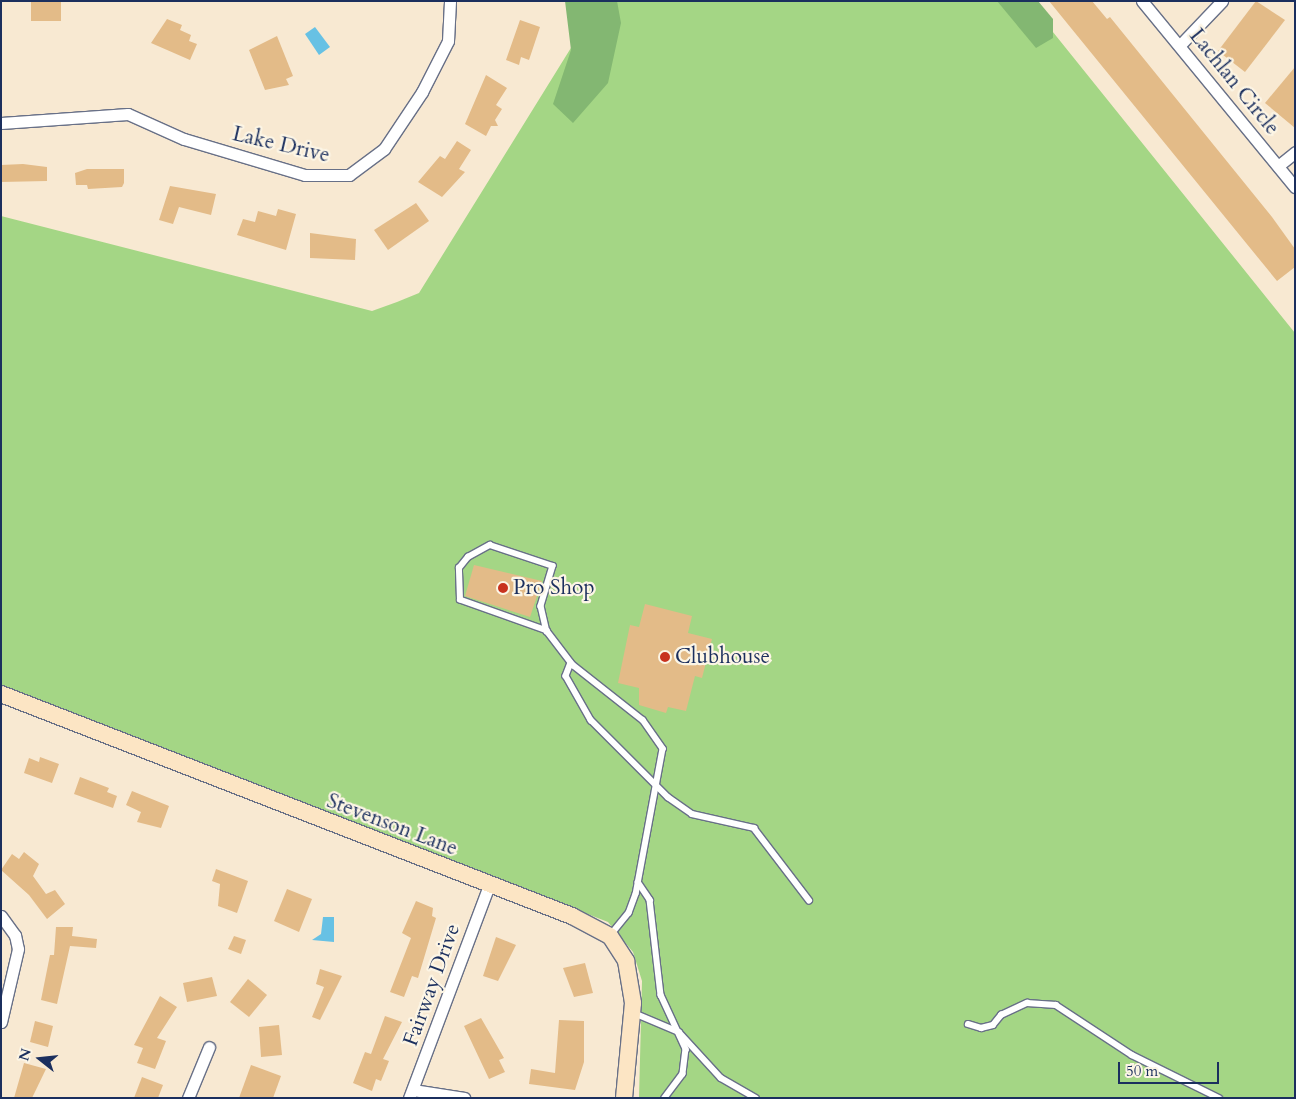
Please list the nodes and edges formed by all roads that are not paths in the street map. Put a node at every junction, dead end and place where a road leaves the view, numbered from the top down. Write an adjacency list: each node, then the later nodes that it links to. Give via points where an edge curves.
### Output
1 (450, 1): 5 (street, Lake Drive, via 448,41 422,92 384,149 349,175 305,175 184,139 128,114)
2 (1142, 1): 4 (street, Lachlan Circle)
3 (1222, 1): 4 (street)
4 (1180, 45): 7 (street, Lachlan Circle)
5 (1, 123)
6 (1295, 152): 7 (street)
7 (1278, 166): 8 (street, Lachlan Circle)
8 (1295, 187)
9 (547, 631): 9 (lane, via 541,606 553,566 490,545 468,557 459,568 460,600); 10 (lane)
10 (571, 663): 12 (lane, via 566,676 591,720); 12 (lane, via 657,737 664,761)
11 (1, 694): 14 (street, Stevenson Lane)
12 (659, 785): 13 (lane); 15 (lane, via 692,814 754,828)
13 (638, 882): 17 (lane, via 629,913); 21 (lane, via 650,900 661,995)
14 (489, 885): 17 (street, Stevenson Lane, via 572,916); 23 (street, Fairway Drive)
15 (809, 900)
16 (1, 916): 19 (street, via 16,935 18,948)
17 (610, 936): 18 (street, Stevenson Lane, via 626,961)
18 (632, 1012): 21 (lane); 26 (street, Stevenson Lane)
19 (1, 1022)
20 (968, 1024): 29 (lane, via 981,1028 993,1025 1001,1015 1027,1003 1056,1005 1132,1055)
21 (679, 1032): 27 (lane, via 686,1049 685,1067); 28 (lane, via 721,1078)
22 (210, 1047): 24 (street)
23 (411, 1094): 25 (street)
24 (188, 1098)
25 (464, 1098)
26 (624, 1098)
27 (665, 1098)
28 (756, 1098)
29 (1219, 1098)

